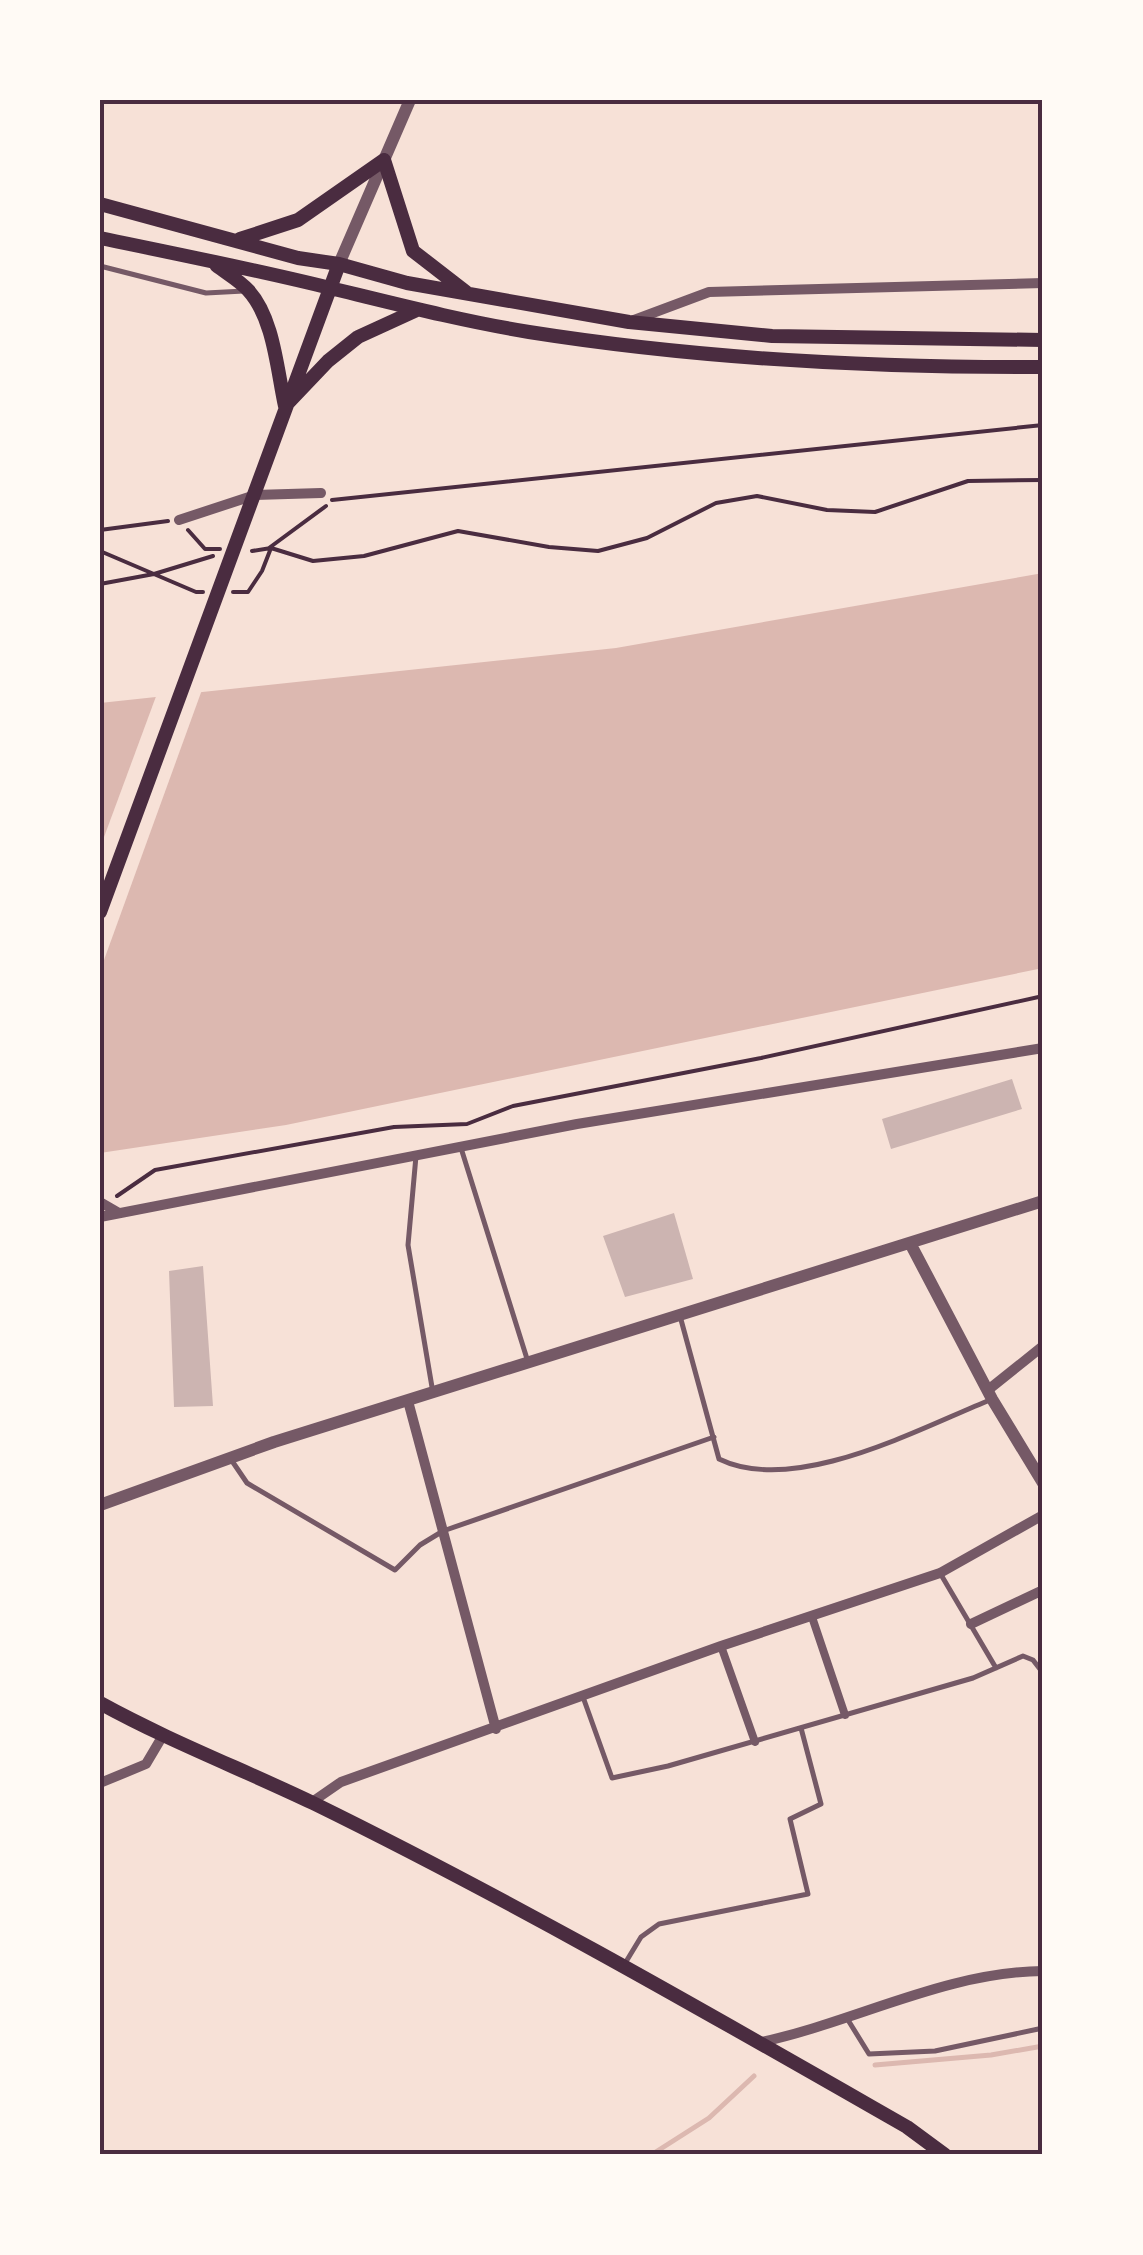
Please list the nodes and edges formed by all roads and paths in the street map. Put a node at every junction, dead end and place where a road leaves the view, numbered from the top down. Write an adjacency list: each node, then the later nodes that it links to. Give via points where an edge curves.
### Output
1 (410, 100): 2 (street)
2 (384, 160): 5 (main road, via 298,220); 7 (street); 12 (main road, via 413,251)
3 (100, 204): 5 (main road)
4 (100, 238): 6 (main road)
5 (237, 240): 7 (main road)
6 (211, 261): 10 (main road); 11 (main road)
7 (339, 264): 10 (main road); 12 (main road)
8 (100, 266): 11 (lane, via 206,293)
9 (1043, 283): 14 (street, via 709,292)
10 (328, 287): 13 (main road); 17 (main road)
11 (248, 290): 17 (main road, via 269,334)
12 (470, 296): 14 (main road)
13 (417, 310): 16 (main road, via 527,332 784,362); 17 (main road, via 358,337)
14 (629, 322): 15 (main road, via 772,336)
15 (1043, 340)
16 (1043, 366)
17 (286, 406): 21 (main road)
18 (1043, 425): 22 (path)
19 (1043, 480): 25 (path, via 968,481 874,512 757,496 716,503 646,538 598,550 458,531 364,556 313,561)
20 (321, 493): 21 (street); 22 (path)
21 (254, 495): 23 (street); 32 (main road)
22 (334, 500): 25 (path)
23 (180, 520): 24 (path); 28 (path, via 205,548 220,552)
24 (100, 530)
25 (271, 548): 27 (path); 31 (path, via 248,592)
26 (100, 551): 28 (path)
27 (237, 551)
28 (154, 574): 29 (path); 30 (path)
29 (100, 584)
30 (213, 592)
31 (231, 592)
32 (100, 912)
33 (1043, 996): 38 (path, via 514,1106 466,1124 394,1127 155,1170)
34 (1043, 1048): 35 (street)
35 (460, 1145): 36 (street); 44 (lane)
36 (416, 1153): 39 (street); 45 (lane, via 408,1245)
37 (1043, 1201): 41 (street)
38 (102, 1203): 39 (street)
39 (119, 1214): 40 (street)
40 (100, 1217)
41 (910, 1243): 42 (street); 46 (street)
42 (680, 1316): 44 (street); 48 (lane)
43 (1043, 1346): 46 (street)
44 (528, 1364): 45 (street)
45 (433, 1393): 47 (street)
46 (990, 1394): 48 (lane, via 851,1457 806,1468 732,1465 719,1458); 50 (street)
47 (408, 1401): 49 (street); 53 (street)
48 (714, 1437): 53 (lane)
49 (230, 1458): 51 (street); 53 (lane, via 247,1483 395,1570)
50 (1043, 1483)
51 (100, 1505)
52 (1043, 1515): 54 (street)
53 (443, 1532): 64 (street)
54 (940, 1573): 56 (street); 57 (lane)
55 (1043, 1590): 57 (street)
56 (812, 1617): 58 (street); 63 (street)
57 (971, 1624): 59 (lane)
58 (720, 1646): 61 (street); 67 (street)
59 (996, 1668): 60 (lane, via 1024,1656); 63 (lane)
60 (1043, 1673)
61 (582, 1696): 64 (street); 67 (lane, via 612,1778)
62 (100, 1704): 66 (main road)
63 (845, 1715): 65 (lane)
64 (496, 1728): 69 (street, via 341,1782)
65 (801, 1728): 67 (lane); 70 (lane, via 820,1804 790,1818 808,1894 658,1924 641,1936)
66 (162, 1737): 68 (street, via 146,1764); 69 (main road)
67 (755, 1742)
68 (100, 1783)
69 (312, 1802): 70 (main road)
70 (623, 1966): 74 (main road)
71 (1043, 1971): 72 (street, via 962,1981)
72 (848, 2018): 73 (lane, via 869,2054 935,2052); 74 (street)
73 (1043, 2028)
74 (756, 2043): 75 (main road)
75 (945, 2155)

